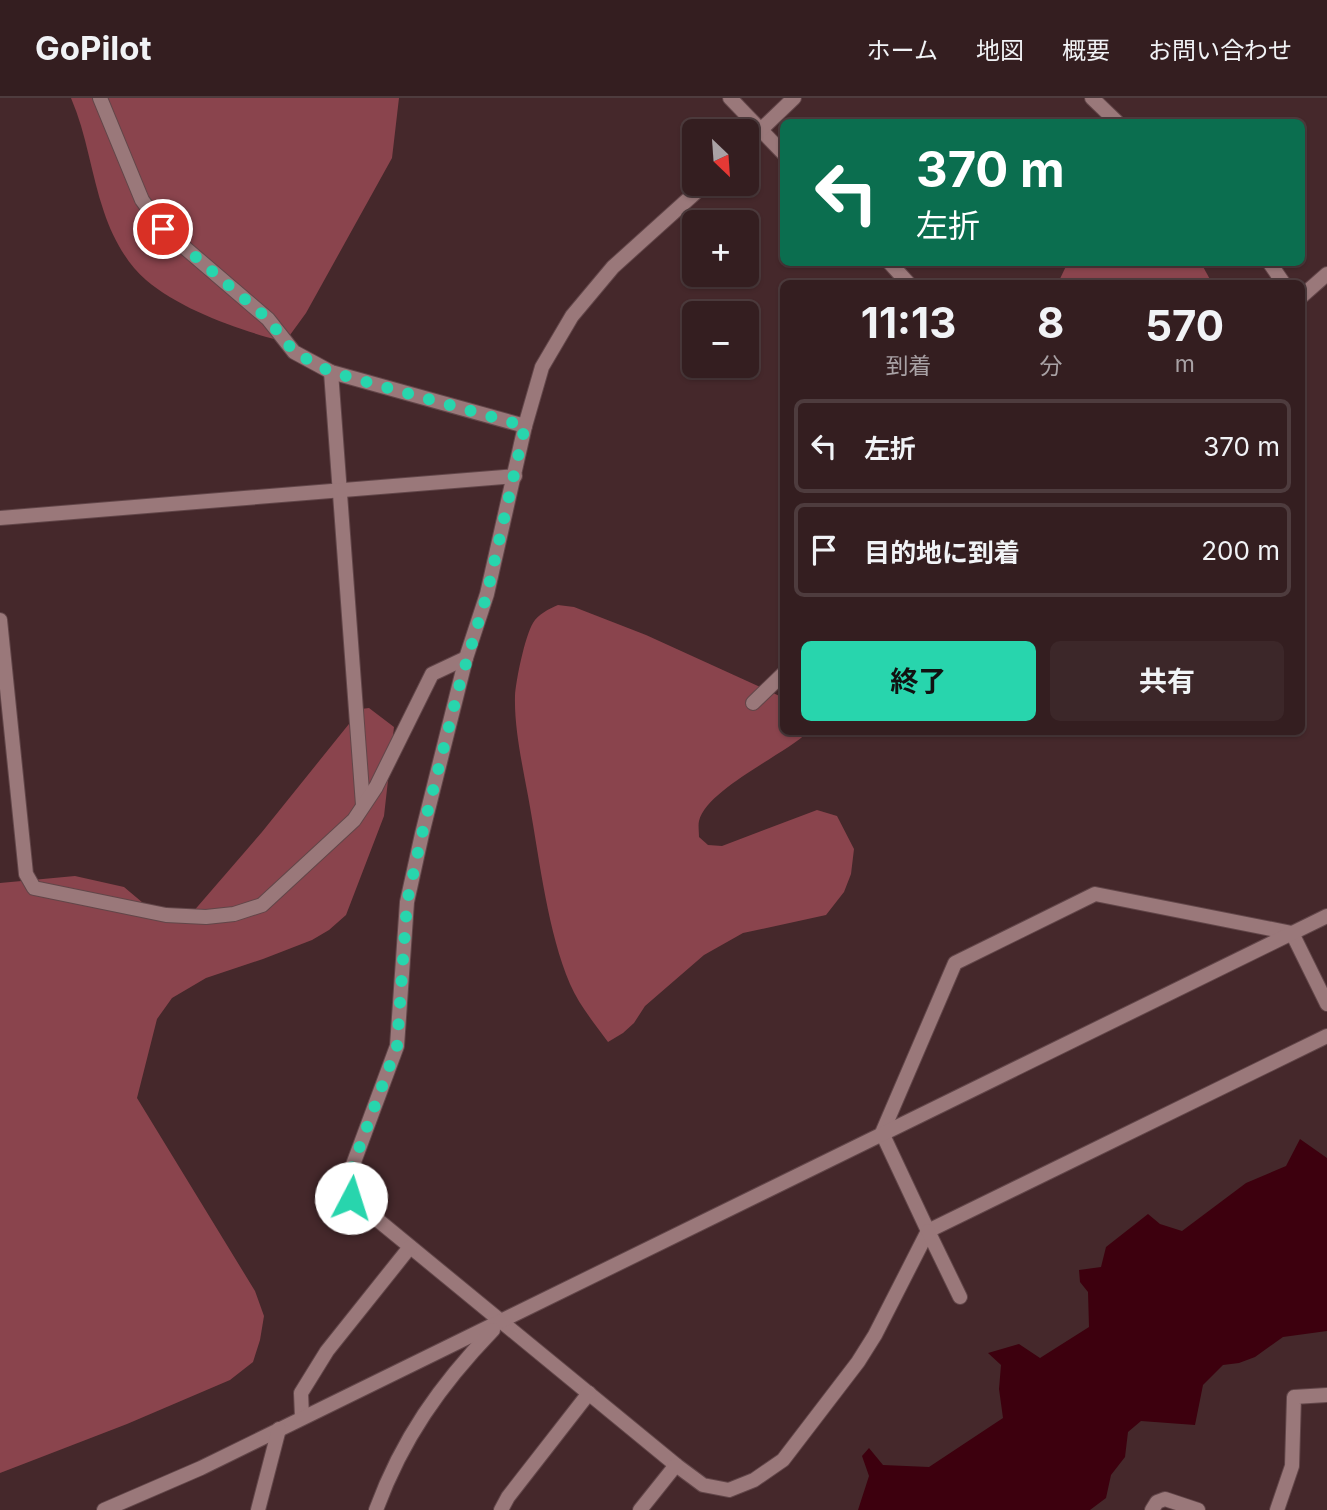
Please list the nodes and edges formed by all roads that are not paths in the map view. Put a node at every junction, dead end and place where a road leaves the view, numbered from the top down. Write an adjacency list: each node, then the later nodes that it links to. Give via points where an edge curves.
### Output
1 (100, 98): 13 (street, via 142,200 163,229 268,319 294,352)
2 (730, 98): 6 (street)
3 (794, 98): 6 (street)
4 (1093, 98): 5 (street)
5 (1114, 119)
6 (761, 130): 7 (street)
7 (780, 150)
8 (692, 196): 14 (street, via 613,267 572,316 542,367)
9 (893, 266): 11 (street)
10 (1327, 274): 12 (street)
11 (905, 280)
12 (1305, 293)
13 (331, 372): 14 (street); 16 (street)
14 (525, 426): 15 (street)
15 (514, 476): 16 (street); 19 (street, via 487,594)
16 (340, 491): 17 (street); 22 (street)
17 (0, 518)
18 (0, 620): 22 (street, via 26,874 34,888 166,915 234,914 262,905 354,820)
19 (466, 658): 22 (street, via 432,674); 29 (street, via 407,902 397,1046 350,1180 356,1205)
20 (780, 677): 21 (street)
21 (753, 703)
22 (363, 805)
23 (1327, 916): 24 (street)
24 (1292, 933): 25 (street); 27 (street); 27 (street, via 1095,894 955,962)
25 (1327, 1004)
26 (1327, 1036): 28 (street)
27 (882, 1133): 28 (street); 31 (street)
28 (928, 1231): 30 (street); 36 (street, via 858,1362 783,1460 729,1490 704,1485)
29 (410, 1247): 31 (street); 34 (street, via 327,1351 301,1393)
30 (960, 1297)
31 (501, 1322): 32 (street); 34 (street); 39 (street, via 476,1347 411,1432)
32 (589, 1393): 36 (street); 40 (street)
33 (1327, 1395): 44 (street, via 1294,1397 1292,1466)
34 (302, 1417): 35 (street)
35 (279, 1429): 37 (street); 38 (street)
36 (676, 1465): 41 (street)
37 (104, 1510)
38 (258, 1510)
39 (376, 1510)
40 (501, 1510)
41 (640, 1510)
42 (1152, 1510): 43 (street, via 1165,1499)
43 (1198, 1510)
44 (1277, 1510)

